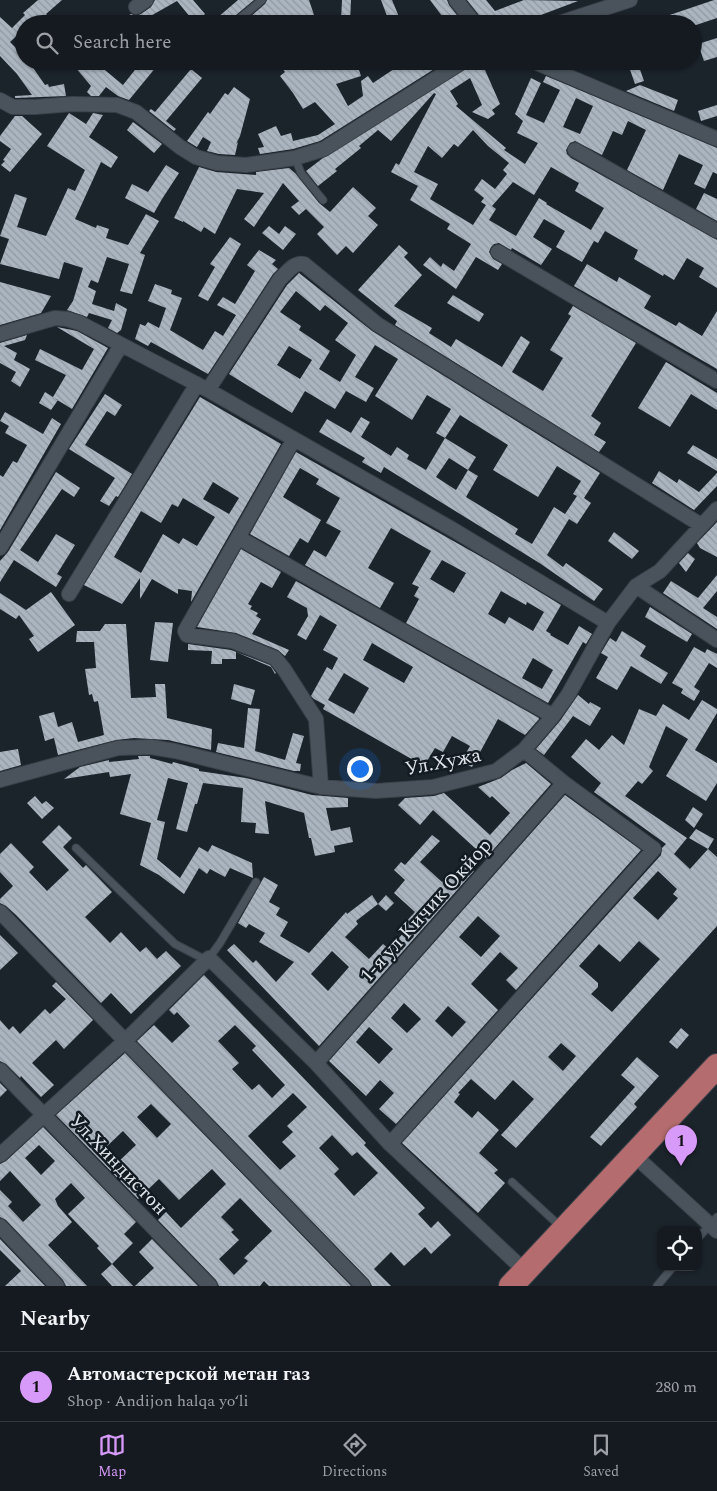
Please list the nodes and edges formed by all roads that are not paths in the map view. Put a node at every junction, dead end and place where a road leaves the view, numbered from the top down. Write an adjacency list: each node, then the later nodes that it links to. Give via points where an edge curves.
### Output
1 (262, 0): 4 (lane)
2 (456, 0): 5 (street)
3 (625, 1): 6 (street)
4 (244, 15)
5 (468, 15)
6 (583, 15)
7 (450, 70): 14 (street, via 324,149)
8 (553, 70): 11 (street)
9 (0, 100): 14 (street, via 13,107 117,105 136,112 196,157 217,163 246,165)
10 (717, 127): 11 (street)
11 (702, 133): 12 (street)
12 (717, 139)
13 (575, 150): 16 (street)
14 (296, 158): 15 (lane, via 301,174)
15 (324, 200)
16 (717, 231)
17 (498, 252): 20 (street)
18 (0, 334): 19 (street, via 55,318 67,319)
19 (121, 345): 21 (street); 26 (street)
20 (717, 382)
21 (202, 387): 22 (street); 24 (street, via 280,280 295,265 304,264 376,324); 28 (street)
22 (294, 439): 25 (street); 29 (street)
23 (717, 509): 24 (street, Ул.Хужа)
24 (701, 525): 27 (street, Ул.Хужа, via 660,571)
25 (239, 538): 31 (street); 35 (street, via 185,631 187,635 233,641 275,658 316,719)
26 (0, 548)
27 (636, 586): 29 (street, Ул.Хужа); 30 (street)
28 (69, 594)
29 (608, 624): 31 (street, Ул.Хужа)
30 (717, 640)
31 (553, 716): 32 (street, Ул.Хужа)
32 (524, 750): 34 (street); 35 (street, Ул.Хужа, via 496,771 433,787 376,791)
33 (0, 780): 35 (street, Ул.Хужа, via 118,748 151,747)
34 (564, 783): 41 (street, 1-я ул Кичик Окйор); 45 (street, via 654,849)
35 (321, 787)
36 (76, 848): 39 (lane, via 175,944 202,958)
37 (256, 882): 39 (lane)
38 (0, 912): 40 (street)
39 (209, 958): 40 (street); 41 (street)
40 (125, 1041): 44 (street); 57 (street)
41 (316, 1063): 45 (street)
42 (717, 1066): 47 (highway)
43 (0, 1070): 44 (street, Ул.Хиндистон)
44 (43, 1115): 46 (street); 56 (street, Ул.Хиндистон)
45 (390, 1144): 54 (street)
46 (0, 1155)
47 (635, 1156): 49 (street); 51 (highway)
48 (512, 1182): 51 (lane)
49 (715, 1224): 52 (lane)
50 (0, 1226): 55 (street)
51 (564, 1230): 54 (highway)
52 (702, 1235)
53 (670, 1271): 58 (lane)
54 (518, 1279)
55 (56, 1286)
56 (210, 1286)
57 (363, 1286)
58 (657, 1286)

